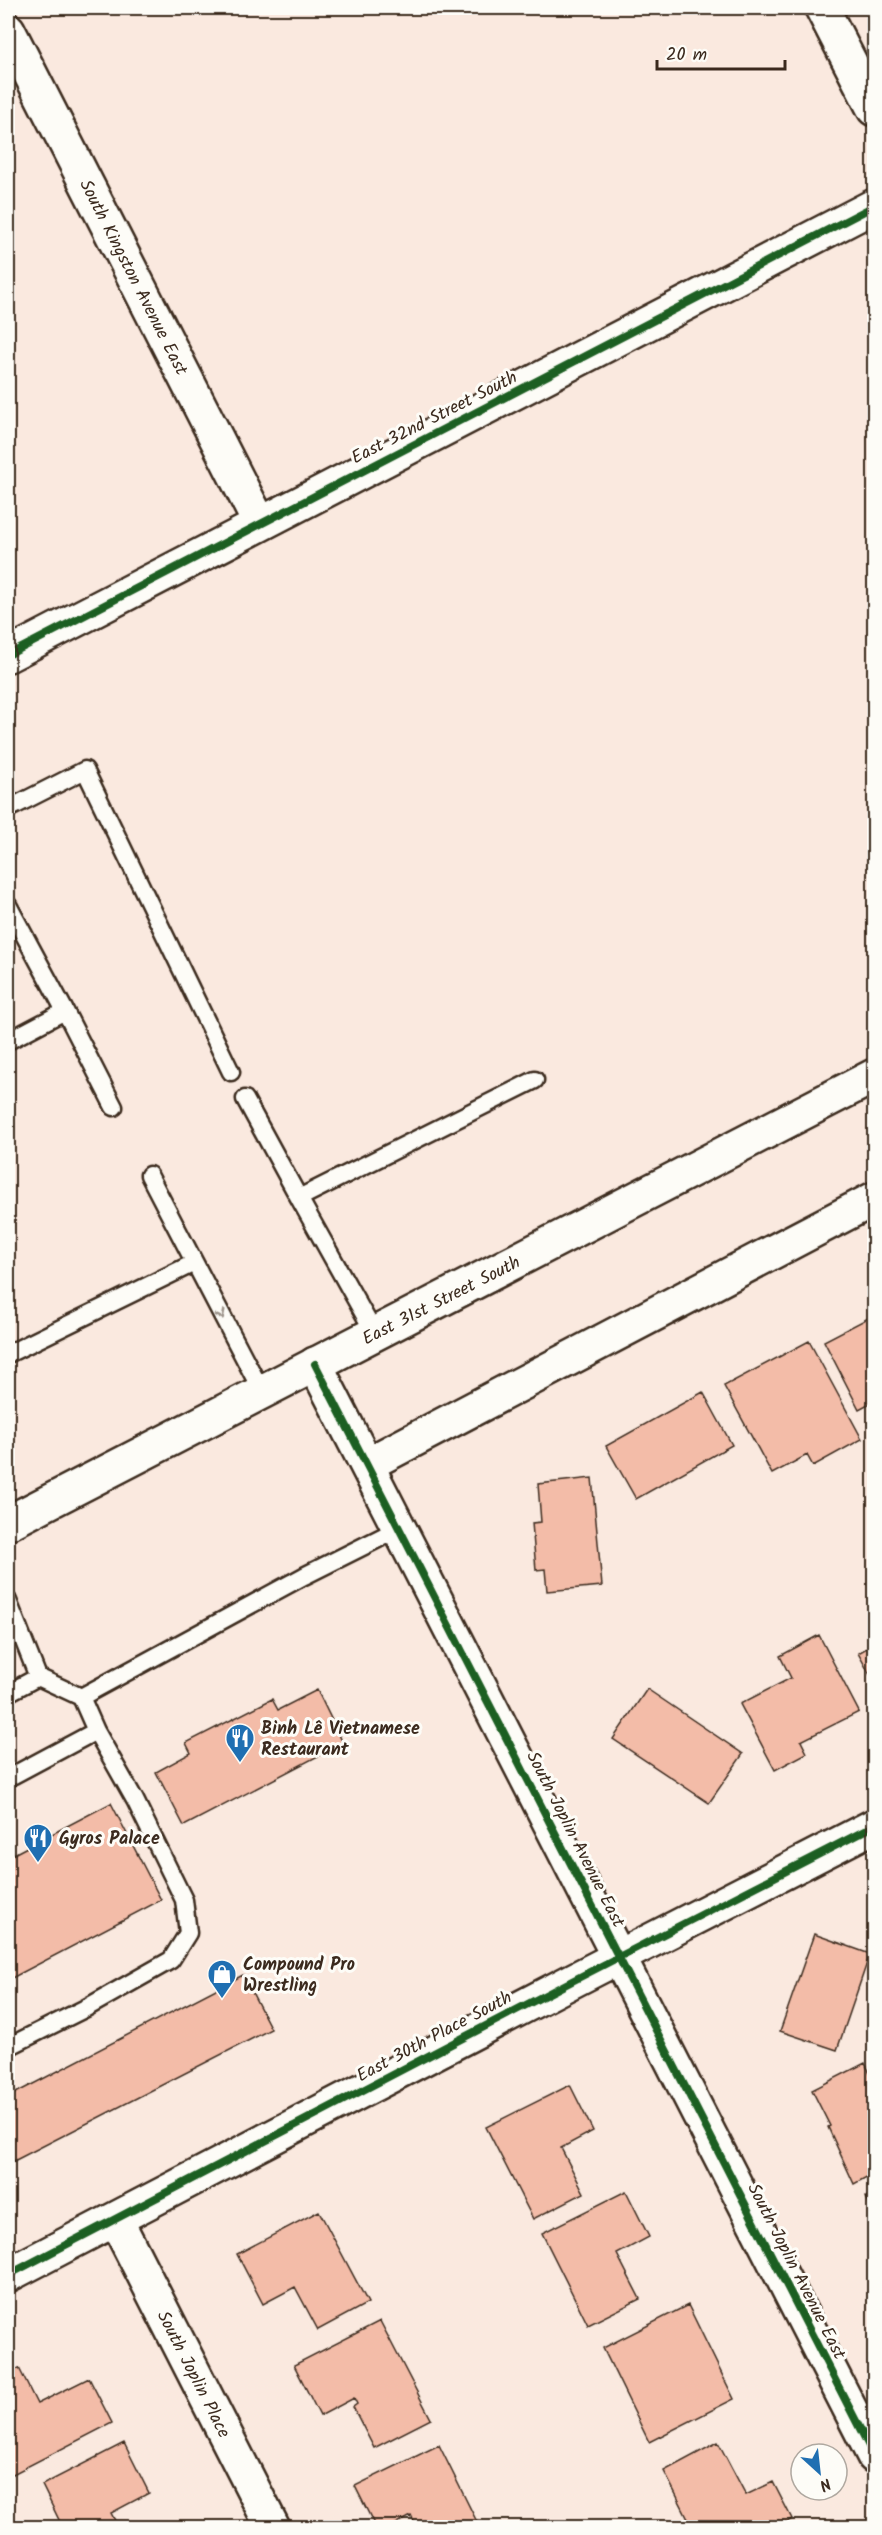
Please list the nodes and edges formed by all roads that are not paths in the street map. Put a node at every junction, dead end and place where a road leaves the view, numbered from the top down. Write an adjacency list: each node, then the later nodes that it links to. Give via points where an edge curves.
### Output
1 (822, 8): 3 (street)
2 (8, 30): 5 (street, South Kingston Avenue East)
3 (874, 109)
4 (874, 206): 5 (street, East 32nd Street South)
5 (260, 524): 6 (street, East 32nd Street South)
6 (8, 655)
7 (8, 809): 11 (lane, via 85,770)
8 (8, 905): 9 (lane)
9 (65, 1011): 10 (lane); 15 (lane)
10 (8, 1041)
11 (231, 1071)
12 (874, 1076): 20 (street, East 31st Street South)
13 (535, 1080): 17 (lane)
14 (245, 1099): 17 (lane)
15 (114, 1107)
16 (149, 1175): 19 (lane)
17 (299, 1198): 20 (lane)
18 (874, 1199): 24 (street)
19 (194, 1263): 21 (lane); 23 (lane, one-way to 23)
20 (375, 1334): 22 (street, East 31st Street South)
21 (8, 1354)
22 (315, 1364): 23 (street, East 31st Street South); 24 (street, South Joplin Avenue East)
23 (262, 1392): 25 (street, East 31st Street South)
24 (368, 1464): 26 (street, South Joplin Avenue East)
25 (8, 1523)
26 (400, 1528): 30 (lane); 34 (street, South Joplin Avenue East)
27 (8, 1601): 28 (lane)
28 (38, 1677): 29 (lane); 30 (lane)
29 (8, 1693)
30 (81, 1696): 31 (lane)
31 (96, 1731): 32 (lane); 35 (lane, via 184,1900 188,1933 171,1960)
32 (8, 1778)
33 (874, 1826): 34 (street, East 30th Place South)
34 (619, 1957): 36 (street, East 30th Place South); 38 (street, South Joplin Avenue East)
35 (8, 2047)
36 (116, 2220): 37 (street, East 30th Place South); 39 (street, South Joplin Place)
37 (8, 2276)
38 (874, 2456)
39 (273, 2528)

